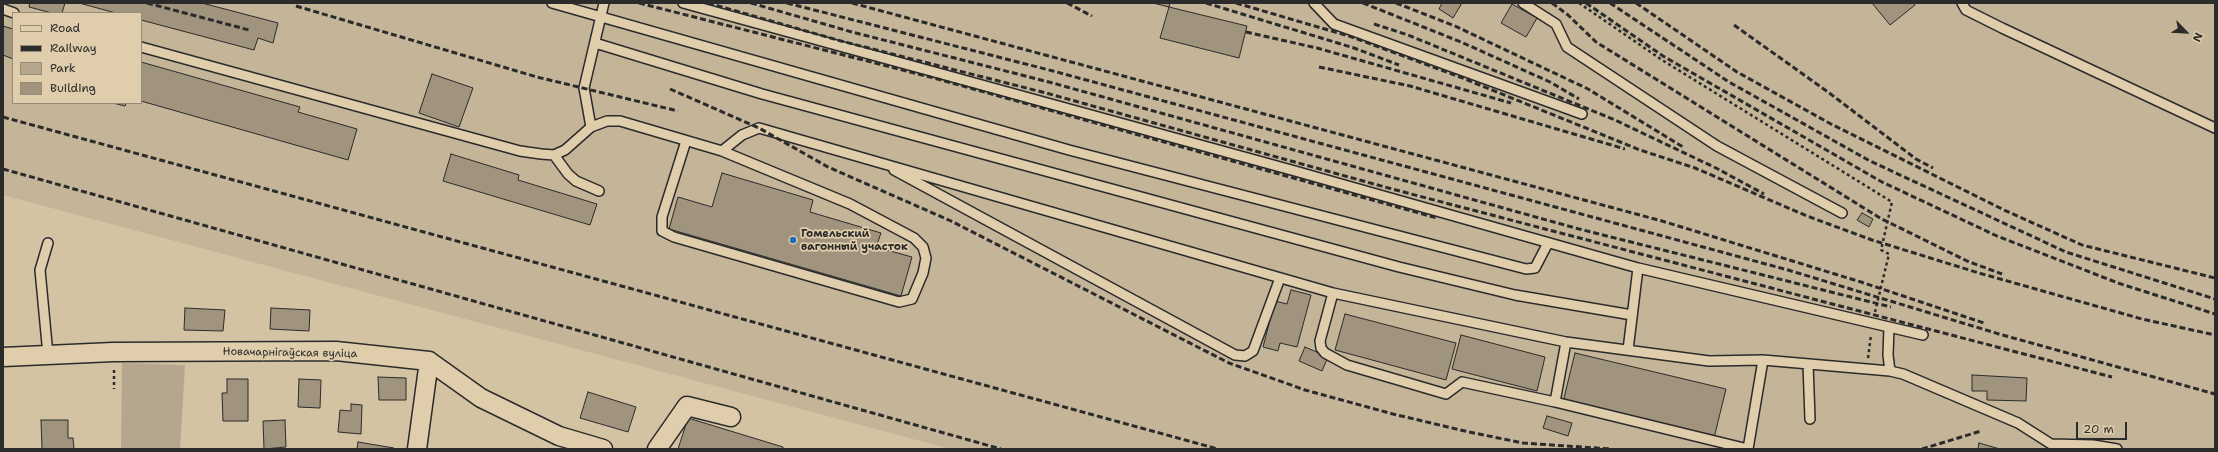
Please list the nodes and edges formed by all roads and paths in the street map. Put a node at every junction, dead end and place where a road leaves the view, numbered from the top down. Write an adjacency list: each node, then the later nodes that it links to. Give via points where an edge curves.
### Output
1 (552, 3): 8 (lane)
2 (604, 3): 8 (lane)
3 (683, 3): 21 (lane)
4 (1314, 3): 11 (lane, via 1334,24)
5 (1523, 3): 19 (lane, via 1556,24 1567,46 1716,146)
6 (1580, 3): 26 (path, via 1662,60 1892,202 1881,250 1889,254)
7 (1962, 3): 13 (lane, via 1966,10 2002,28)
8 (601, 16): 9 (lane); 21 (lane, via 1069,150 1526,269 1535,268)
9 (594, 43): 12 (lane, via 584,88); 25 (lane, via 762,94 1399,267 1515,295)
10 (142, 47): 16 (lane, via 520,151)
11 (1582, 114)
12 (591, 127): 14 (lane, via 607,121 620,121); 16 (lane, via 565,150)
13 (2215, 128)
14 (686, 141): 15 (lane); 15 (lane, via 662,217 662,231 674,237 899,302 912,299 924,273 926,258 922,247 914,238 850,204)
15 (722, 151): 17 (lane, via 742,135 759,128)
16 (554, 155): 18 (lane, via 576,181)
17 (878, 162): 23 (lane); 23 (lane, via 1235,355 1245,356 1253,351)
18 (599, 191)
19 (1842, 213)
20 (48, 243): 31 (lane, via 40,270)
21 (1548, 243): 22 (lane)
22 (1638, 268): 25 (lane); 26 (lane)
23 (1280, 278): 24 (lane)
24 (1333, 293): 29 (lane); 38 (lane, via 1320,341 1321,348 1346,365 1446,394 1462,382)
25 (1632, 315): 30 (lane)
26 (1873, 323): 27 (lane); 36 (path)
27 (1889, 327): 28 (lane); 37 (lane)
28 (1923, 335)
29 (1566, 342): 30 (lane); 38 (lane)
30 (1628, 350): 33 (lane, via 1709,361)
31 (48, 355): 32 (street, Новачарнігаўская вуліца); 34 (street, Новачарнігаўская вуліца, via 113,352 336,351)
32 (3, 356)
33 (1763, 360): 35 (lane); 38 (lane, via 1748,449)
34 (429, 361): 42 (street); 43 (street, Новачарнігаўская вуліца, via 481,398 559,436)
35 (1808, 364): 36 (lane); 40 (lane)
36 (1867, 368): 37 (lane)
37 (1890, 371): 41 (lane, via 2018,423)
38 (1555, 402)
39 (732, 417): 44 (street, via 687,406)
40 (1810, 420)
41 (2052, 446): 45 (lane, via 2093,445)
42 (416, 449)
43 (603, 449)
44 (657, 449)
45 (2117, 449)

